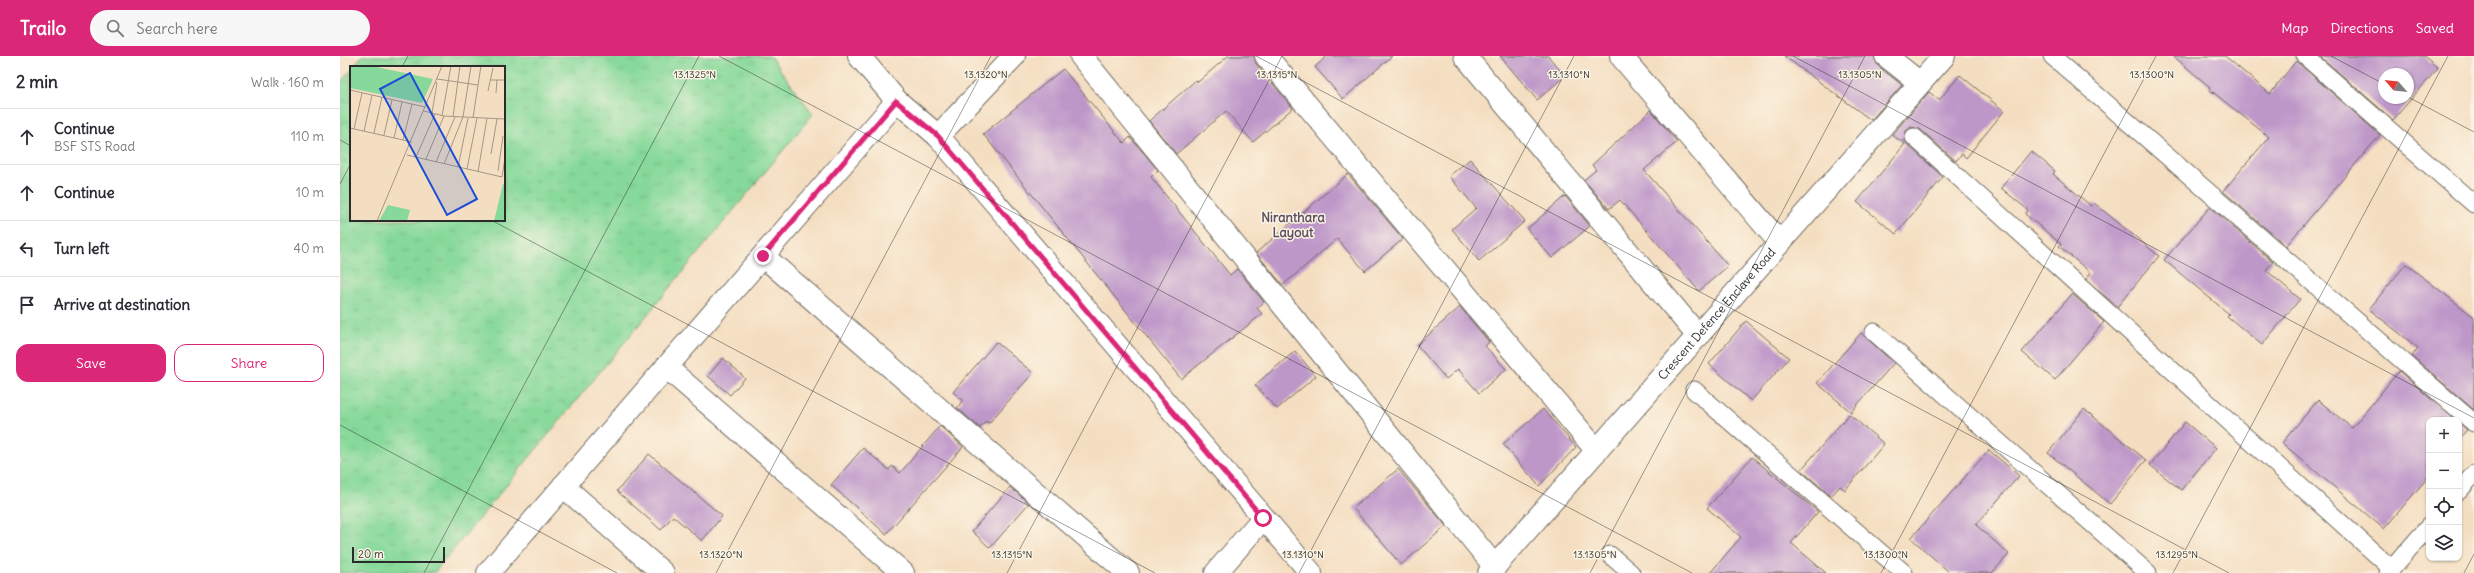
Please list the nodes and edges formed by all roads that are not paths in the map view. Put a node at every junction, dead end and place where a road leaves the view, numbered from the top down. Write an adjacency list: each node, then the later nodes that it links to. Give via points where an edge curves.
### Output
1 (859, 56): 12 (street)
2 (1014, 56): 13 (street)
3 (1081, 56): 30 (street)
4 (1266, 56): 23 (street)
5 (1465, 56): 19 (street)
6 (1621, 56): 16 (street)
7 (1886, 56): 11 (street)
8 (1944, 56): 11 (street, Crescent Defence Enclave Road)
9 (2052, 56): 22 (lane)
10 (2305, 56): 15 (lane)
11 (1920, 83): 16 (street, Crescent Defence Enclave Road)
12 (896, 101): 13 (street); 17 (street)
13 (938, 136): 27 (street)
14 (1914, 137): 31 (lane)
15 (2474, 204)
16 (1780, 243): 19 (street, Crescent Defence Enclave Road)
17 (763, 256): 20 (street); 35 (street)
18 (1874, 332): 40 (lane)
19 (1698, 336): 23 (street, Crescent Defence Enclave Road)
20 (666, 367): 25 (street); 34 (street)
21 (1694, 390): 39 (lane)
22 (2474, 423)
23 (1597, 451): 30 (street, Crescent Defence Enclave Road)
24 (2474, 474): 26 (lane)
25 (563, 486): 32 (street); 33 (street)
26 (2461, 489)
27 (1263, 518): 36 (street); 37 (street)
28 (2426, 529): 31 (lane)
29 (1610, 555): 38 (lane)
30 (1492, 570)
31 (2390, 571)
32 (488, 573)
33 (663, 573)
34 (903, 573)
35 (1128, 573)
36 (1216, 573)
37 (1311, 573)
38 (1631, 573)
39 (1904, 573)
40 (2148, 573)

